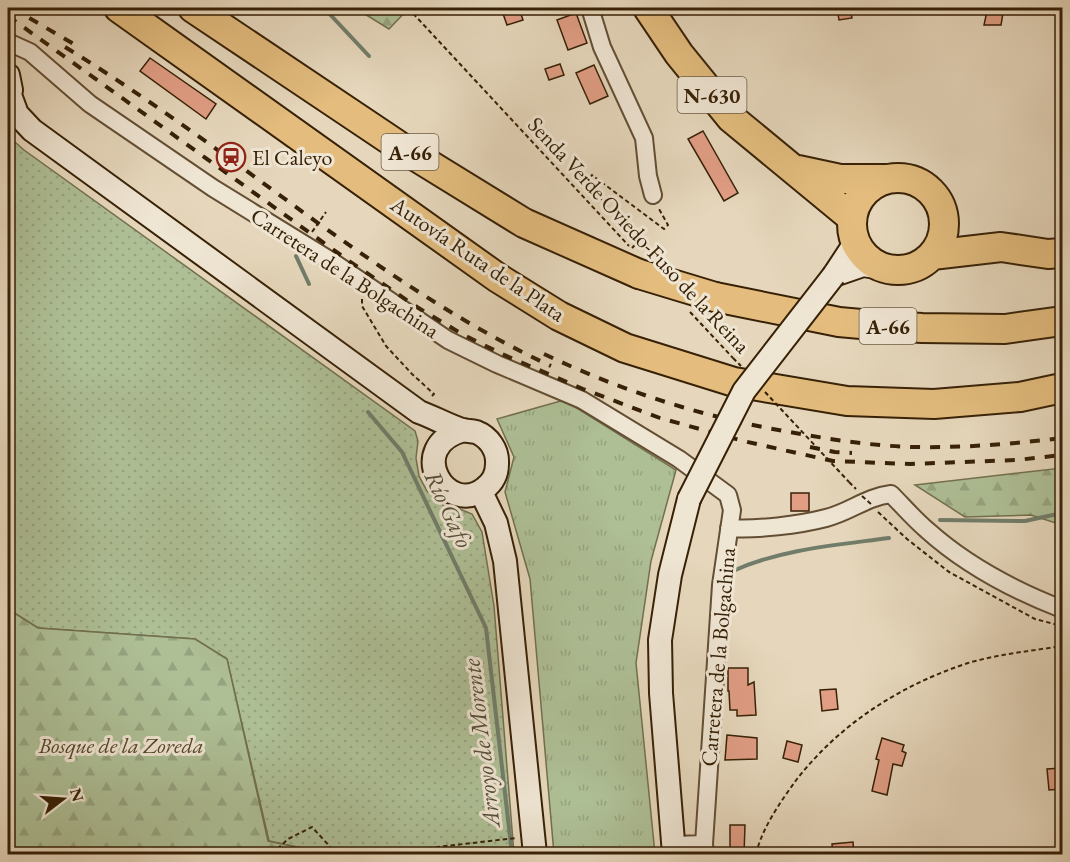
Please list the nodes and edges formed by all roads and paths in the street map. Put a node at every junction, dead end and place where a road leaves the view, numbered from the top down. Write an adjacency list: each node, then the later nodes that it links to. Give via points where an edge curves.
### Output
1 (119, 8): 27 (highway, Autovía Ruta de la Plata / A-66, via 498,278 559,316 625,348 734,382 847,401 934,404 1020,397)
2 (193, 8): 20 (highway, A-66, via 399,146 524,223)
3 (408, 8): 20 (path, Senda Verde Oviedo-Fuso de la Reina)
4 (590, 8): 12 (street, via 602,47 644,138)
5 (648, 8): 10 (highway, N-630, via 731,118)
6 (8, 42): 16 (street, Carretera de la Bolgachina, via 30,52 90,104 213,188)
7 (8, 92): 9 (street, via 17,114)
8 (8, 122): 9 (street)
9 (32, 130): 29 (street)
10 (791, 168): 11 (highway, N-630, via 840,179); 15 (highway, N-630)
11 (885, 179): 14 (highway, N-630, via 902,177 915,181 936,198); 15 (highway, via 870,186 856,203)
12 (653, 195): 20 (path, via 668,225 664,229 592,175 587,180 636,244)
13 (326, 212): 16 (path)
14 (942, 212): 17 (highway, N-630, via 968,231); 19 (highway, via 944,226)
15 (853, 230): 21 (highway, N-630, via 865,257); 22 (street, Carretera de la Bolgachina)
16 (304, 244): 23 (street, Carretera de la Bolgachina)
17 (1001, 247): 18 (highway, N-630); 19 (highway, N-630)
18 (1062, 253)
19 (932, 255): 21 (highway, N-630, via 910,268)
20 (635, 261): 25 (highway, A-66, bridge, via 715,297 840,321 922,328 1005,329)
21 (883, 267): 22 (street, via 863,265)
22 (834, 275): 41 (street, Carretera de la Bolgachina, bridge, via 744,392 689,499 670,575 660,640)
23 (361, 281): 29 (path, via 362,306 386,346 434,394); 36 (street, Carretera de la Bolgachina, via 448,340 582,400 679,459 728,495 732,510)
24 (686, 308): 26 (path, Senda Verde Oviedo-Fuso de la Reina, bridge)
25 (1062, 321)
26 (741, 366)
27 (1062, 388)
28 (764, 391): 32 (path, bridge)
29 (419, 412): 30 (street); 31 (street, via 433,436)
30 (464, 430): 31 (street, via 441,441); 33 (street, via 486,438 498,459 491,484)
31 (436, 452): 33 (street, via 433,462 437,478 445,488 458,495)
32 (849, 482)
33 (481, 492): 45 (street, via 496,523 505,561)
34 (862, 496): 35 (path, bridge)
35 (872, 505)
36 (729, 528): 37 (street, via 827,518 875,496 891,494 926,530 971,565 1021,593); 40 (street, Carretera de la Bolgachina, via 721,585)
37 (1062, 609)
38 (1062, 646): 46 (path, via 969,663 910,686 858,718 816,754 787,793 760,840)
39 (519, 838): 44 (path)
40 (705, 849): 41 (street)
41 (674, 850)
42 (272, 855): 43 (path, via 288,839 312,827 333,850)
43 (347, 855)
44 (376, 855)
45 (535, 855)
46 (756, 855)

